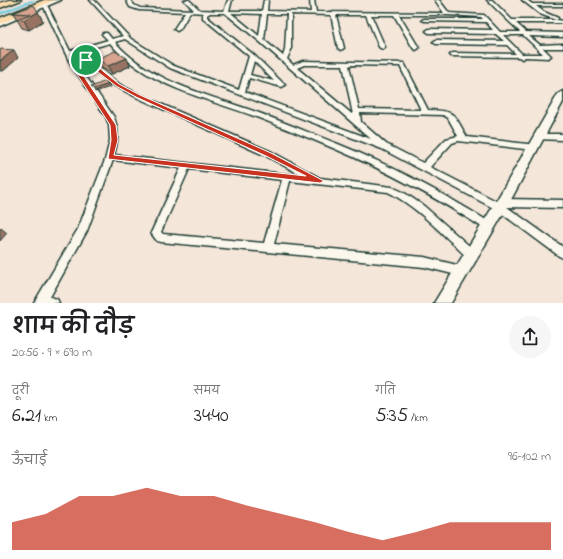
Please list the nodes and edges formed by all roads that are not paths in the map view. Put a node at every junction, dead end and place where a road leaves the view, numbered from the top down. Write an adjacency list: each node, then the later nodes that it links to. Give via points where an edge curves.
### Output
1 (16, 0): 15 (highway)
2 (58, 0): 12 (street)
3 (92, 0): 39 (street)
4 (128, 0): 16 (street, via 135,8)
5 (186, 0): 17 (street)
6 (230, 0): 19 (street)
7 (266, 0): 20 (street)
8 (312, 0): 22 (street)
9 (437, 0): 26 (street)
10 (489, 0): 30 (street)
11 (524, 0): 13 (street)
12 (48, 3): 28 (highway); 32 (street); 48 (street)
13 (530, 5): 14 (street); 31 (street)
14 (563, 5)
15 (0, 6)
16 (188, 11): 17 (street); 33 (street)
17 (199, 11): 18 (street)
18 (208, 12): 19 (street); 50 (street, via 205,17)
19 (226, 12): 20 (street); 40 (street)
20 (264, 12): 21 (street); 40 (street)
21 (289, 13): 22 (street); 52 (street, via 288,50)
22 (314, 13): 23 (street)
23 (333, 13): 24 (street); 46 (street)
24 (368, 13): 25 (street); 44 (street)
25 (395, 14): 26 (street); 47 (street)
26 (448, 14): 29 (street, via 480,15)
27 (424, 20): 29 (street)
28 (0, 21)
29 (487, 21): 35 (street)
30 (510, 21): 31 (street); 37 (street)
31 (563, 21)
32 (0, 24)
33 (177, 29)
34 (429, 31): 35 (street)
35 (498, 33): 37 (street); 42 (street)
36 (104, 34): 39 (street)
37 (524, 34): 38 (street); 45 (street)
38 (563, 35)
39 (118, 39): 48 (street); 57 (street, via 135,45 172,67); 73 (street, via 130,59 146,70 380,165)
40 (261, 40): 52 (street)
41 (436, 42): 42 (street)
42 (508, 44): 51 (street)
43 (563, 46): 45 (street)
44 (382, 47)
45 (538, 47): 51 (street, via 548,56)
46 (341, 48)
47 (416, 48)
48 (68, 53): 53 (street)
49 (453, 55): 51 (street)
50 (252, 56): 56 (street); 56 (street, via 282,85)
51 (522, 57)
52 (284, 60): 55 (street)
53 (72, 62): 67 (street, via 113,125 114,140); 71 (street, via 86,60 117,85 138,96 269,154)
54 (347, 64): 55 (street, via 303,63); 59 (street); 60 (street, via 402,64)
55 (293, 67): 61 (street)
56 (247, 76): 57 (street)
57 (241, 93): 65 (street)
58 (563, 94): 63 (street)
59 (356, 111): 60 (street); 61 (street)
60 (425, 112): 62 (street, via 451,116)
61 (358, 122): 65 (street)
62 (463, 137): 66 (street); 69 (street, via 449,141)
63 (539, 137): 64 (street); 66 (street)
64 (563, 137)
65 (385, 147): 69 (street)
66 (533, 147): 73 (street)
67 (110, 157): 68 (street); 78 (street, via 82,231)
68 (186, 166): 70 (street); 74 (street, via 157,230 158,236)
69 (425, 167): 73 (street)
70 (287, 177): 71 (street); 74 (street)
71 (320, 181): 76 (street, via 389,189 400,193)
72 (563, 204): 73 (street)
73 (495, 215): 75 (street); 76 (street)
74 (268, 247): 77 (street, via 424,262)
75 (563, 253)
76 (471, 254): 77 (street)
77 (461, 271): 80 (street)
78 (41, 302): 79 (street)
79 (53, 303)
80 (442, 303)

